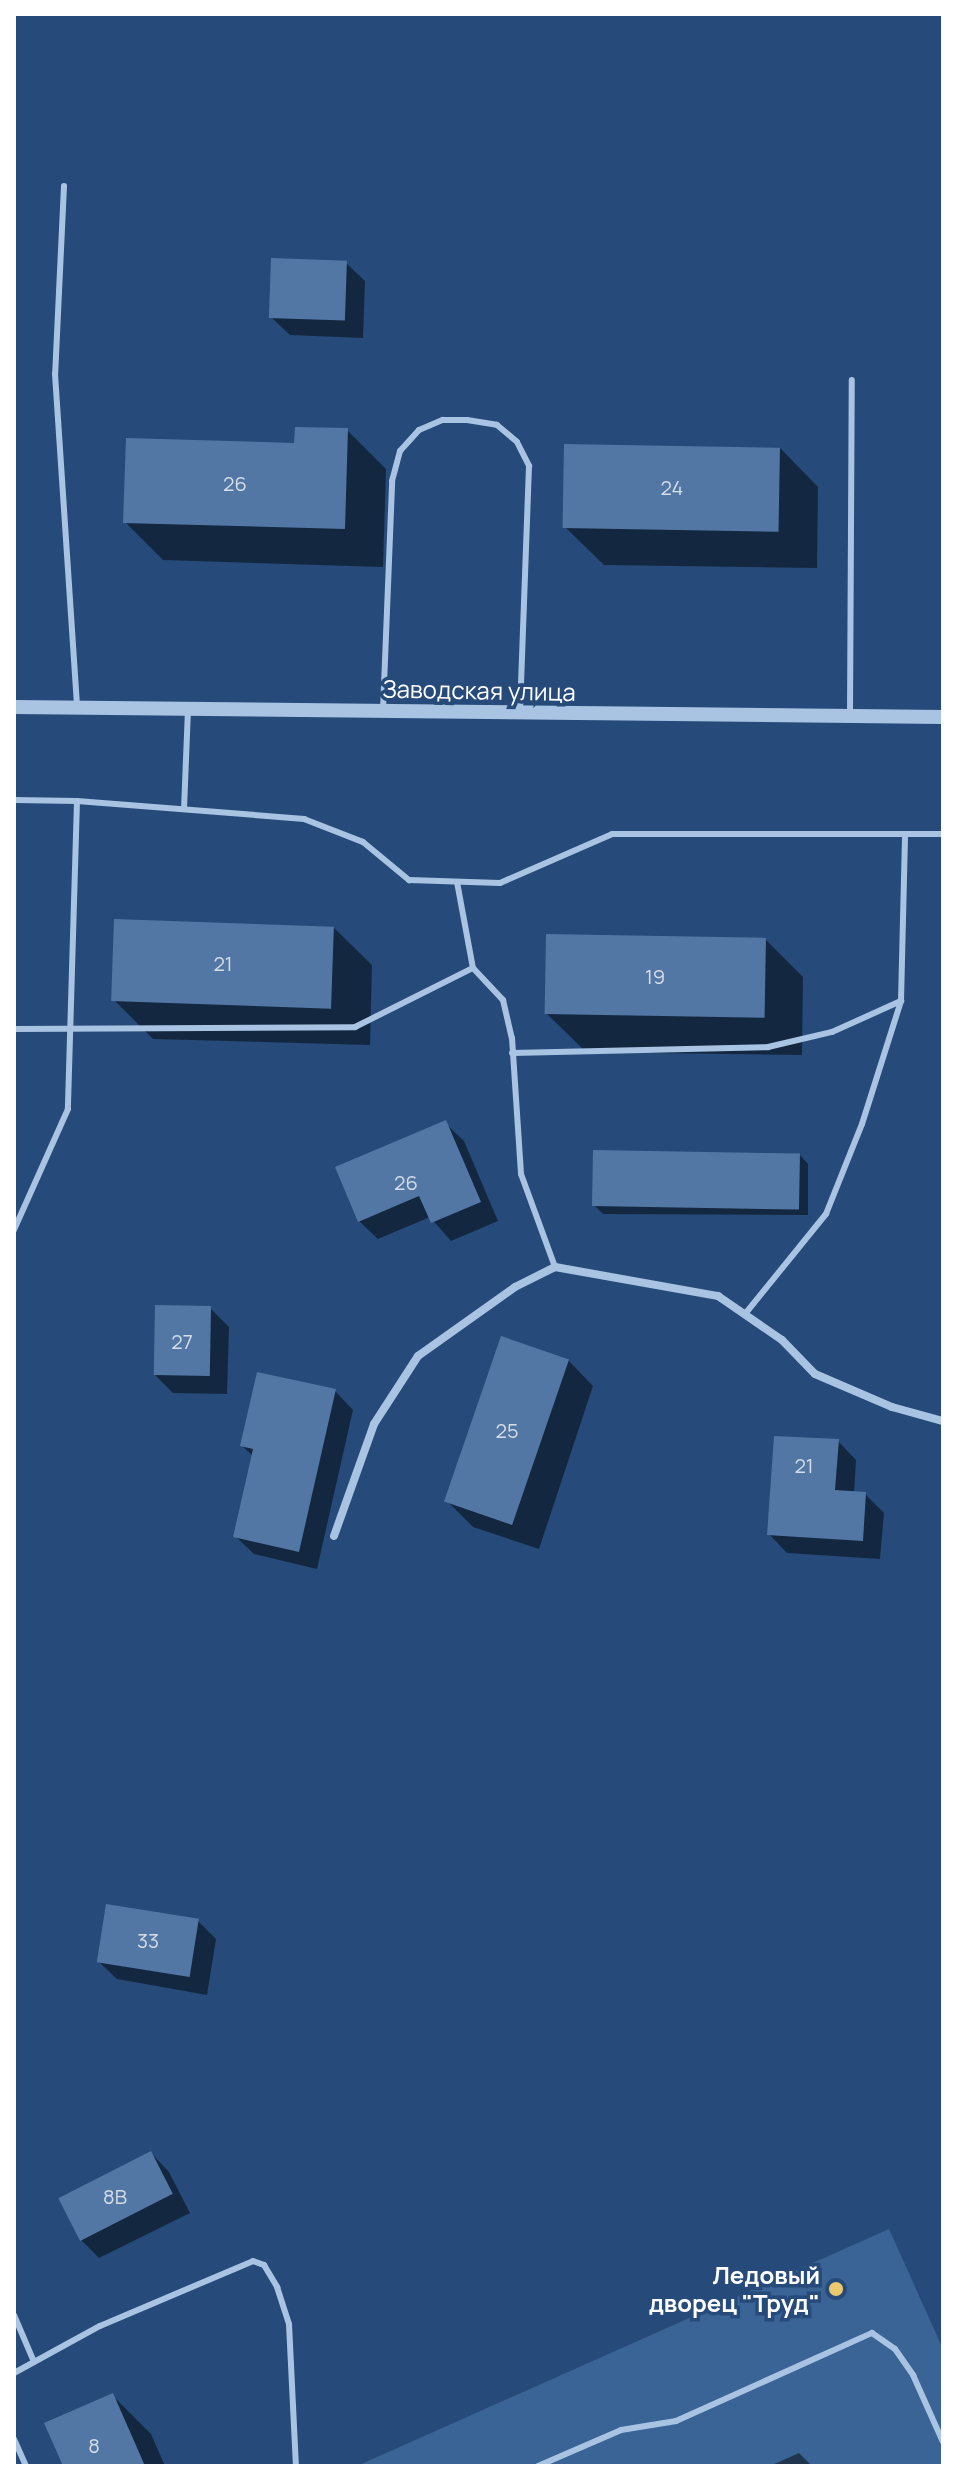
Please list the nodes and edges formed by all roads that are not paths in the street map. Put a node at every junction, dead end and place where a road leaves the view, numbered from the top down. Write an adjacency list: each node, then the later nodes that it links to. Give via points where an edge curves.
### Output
1 (64, 186): 4 (lane, via 55,374)
2 (852, 380): 8 (lane)
3 (14, 707): 4 (street, Заводская улица)
4 (77, 708): 5 (street, Заводская улица)
5 (188, 709): 6 (street, Заводская улица); 12 (lane)
6 (383, 711): 7 (street, Заводская улица); 7 (lane, via 400,451 419,430 443,420 467,420 497,425 517,442 529,466)
7 (520, 712): 8 (street, Заводская улица)
8 (850, 716): 9 (street, Заводская улица)
9 (943, 717)
10 (14, 800): 11 (lane)
11 (77, 801): 12 (lane); 19 (lane)
12 (184, 809): 15 (lane, via 304,819 363,842 409,880)
13 (905, 834): 14 (lane); 15 (lane, via 612,834 500,883); 17 (lane)
14 (943, 834)
15 (457, 882): 16 (lane)
16 (473, 968): 19 (lane, via 355,1027); 20 (lane, via 503,1000)
17 (901, 1001): 20 (lane, via 832,1032 768,1047); 23 (lane, via 862,1124 826,1214)
18 (14, 1029): 19 (lane)
19 (71, 1029): 21 (lane, via 68,1109)
20 (512, 1053): 22 (lane, via 521,1174)
21 (14, 1230)
22 (555, 1267): 23 (street, via 718,1296); 25 (street, via 515,1287 418,1356 374,1424)
23 (745, 1314): 24 (street, via 782,1340 815,1374 892,1407)
24 (943, 1421)
25 (334, 1536)
26 (14, 2315): 27 (lane)
27 (34, 2362): 28 (lane); 32 (lane, via 100,2326 253,2261 264,2265 289,2324)
28 (14, 2373)
29 (14, 2439): 31 (lane)
30 (943, 2442): 33 (lane, via 913,2375 895,2349 872,2333 676,2421 621,2430)
31 (26, 2466)
32 (296, 2466)
33 (538, 2466)

